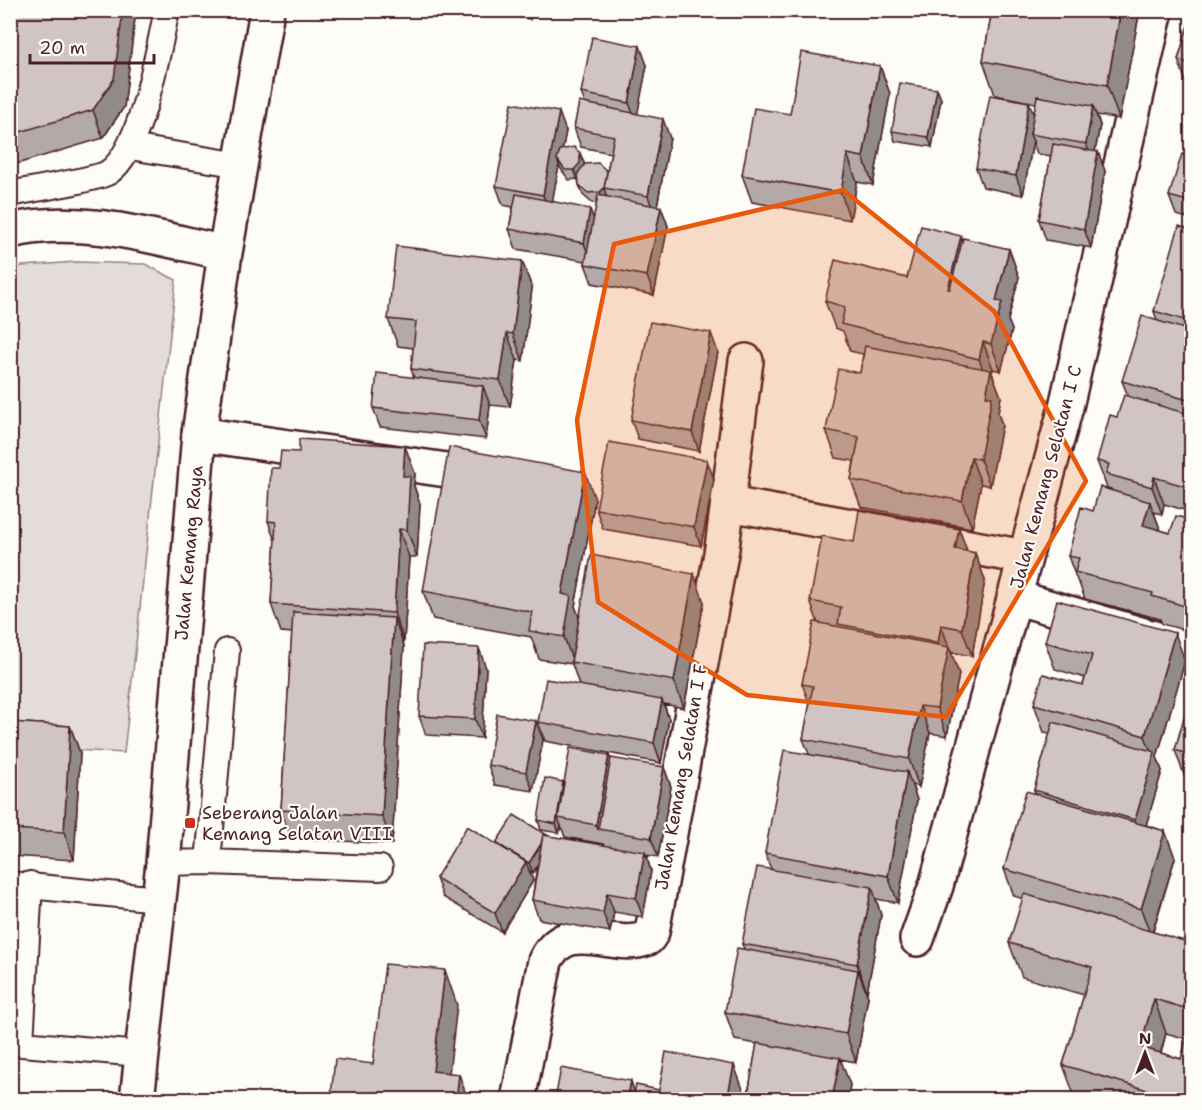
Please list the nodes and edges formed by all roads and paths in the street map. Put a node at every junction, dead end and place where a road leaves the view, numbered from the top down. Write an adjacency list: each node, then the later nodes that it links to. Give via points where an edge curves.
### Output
1 (167, 10): 4 (lane)
2 (267, 10): 5 (street, Jalan Kemang Raya)
3 (1156, 10): 13 (street, Jalan Kemang Selatan I C, via 1066,408)
4 (130, 147): 5 (lane); 6 (lane, via 108,173)
5 (241, 165): 8 (street, Jalan Kemang Raya)
6 (10, 194)
7 (10, 231): 8 (street, via 71,226 125,231)
8 (225, 253): 10 (street, Jalan Kemang Raya)
9 (746, 361): 12 (street, Jalan Kemang Selatan I F)
10 (199, 434): 11 (street); 18 (street, Jalan Kemang Raya)
11 (519, 480)
12 (729, 504): 13 (street); 26 (street, Jalan Kemang Selatan I F, via 652,932 648,938 630,942 573,937 551,950 545,961)
13 (1025, 557): 14 (street, Jalan Kemang Selatan I C)
14 (1014, 597): 15 (street); 22 (street, Jalan Kemang Selatan I C, via 936,886)
15 (1191, 649)
16 (227, 651): 17 (lane)
17 (208, 862): 18 (lane); 19 (lane)
18 (163, 863): 21 (street, Jalan Kemang Raya)
19 (380, 868)
20 (20, 884): 21 (lane); 23 (lane)
21 (158, 899): 24 (street, Jalan Kemang Raya)
22 (916, 939)
23 (16, 1043): 24 (lane)
24 (141, 1054): 25 (street, Jalan Kemang Raya)
25 (137, 1100)
26 (518, 1100)

